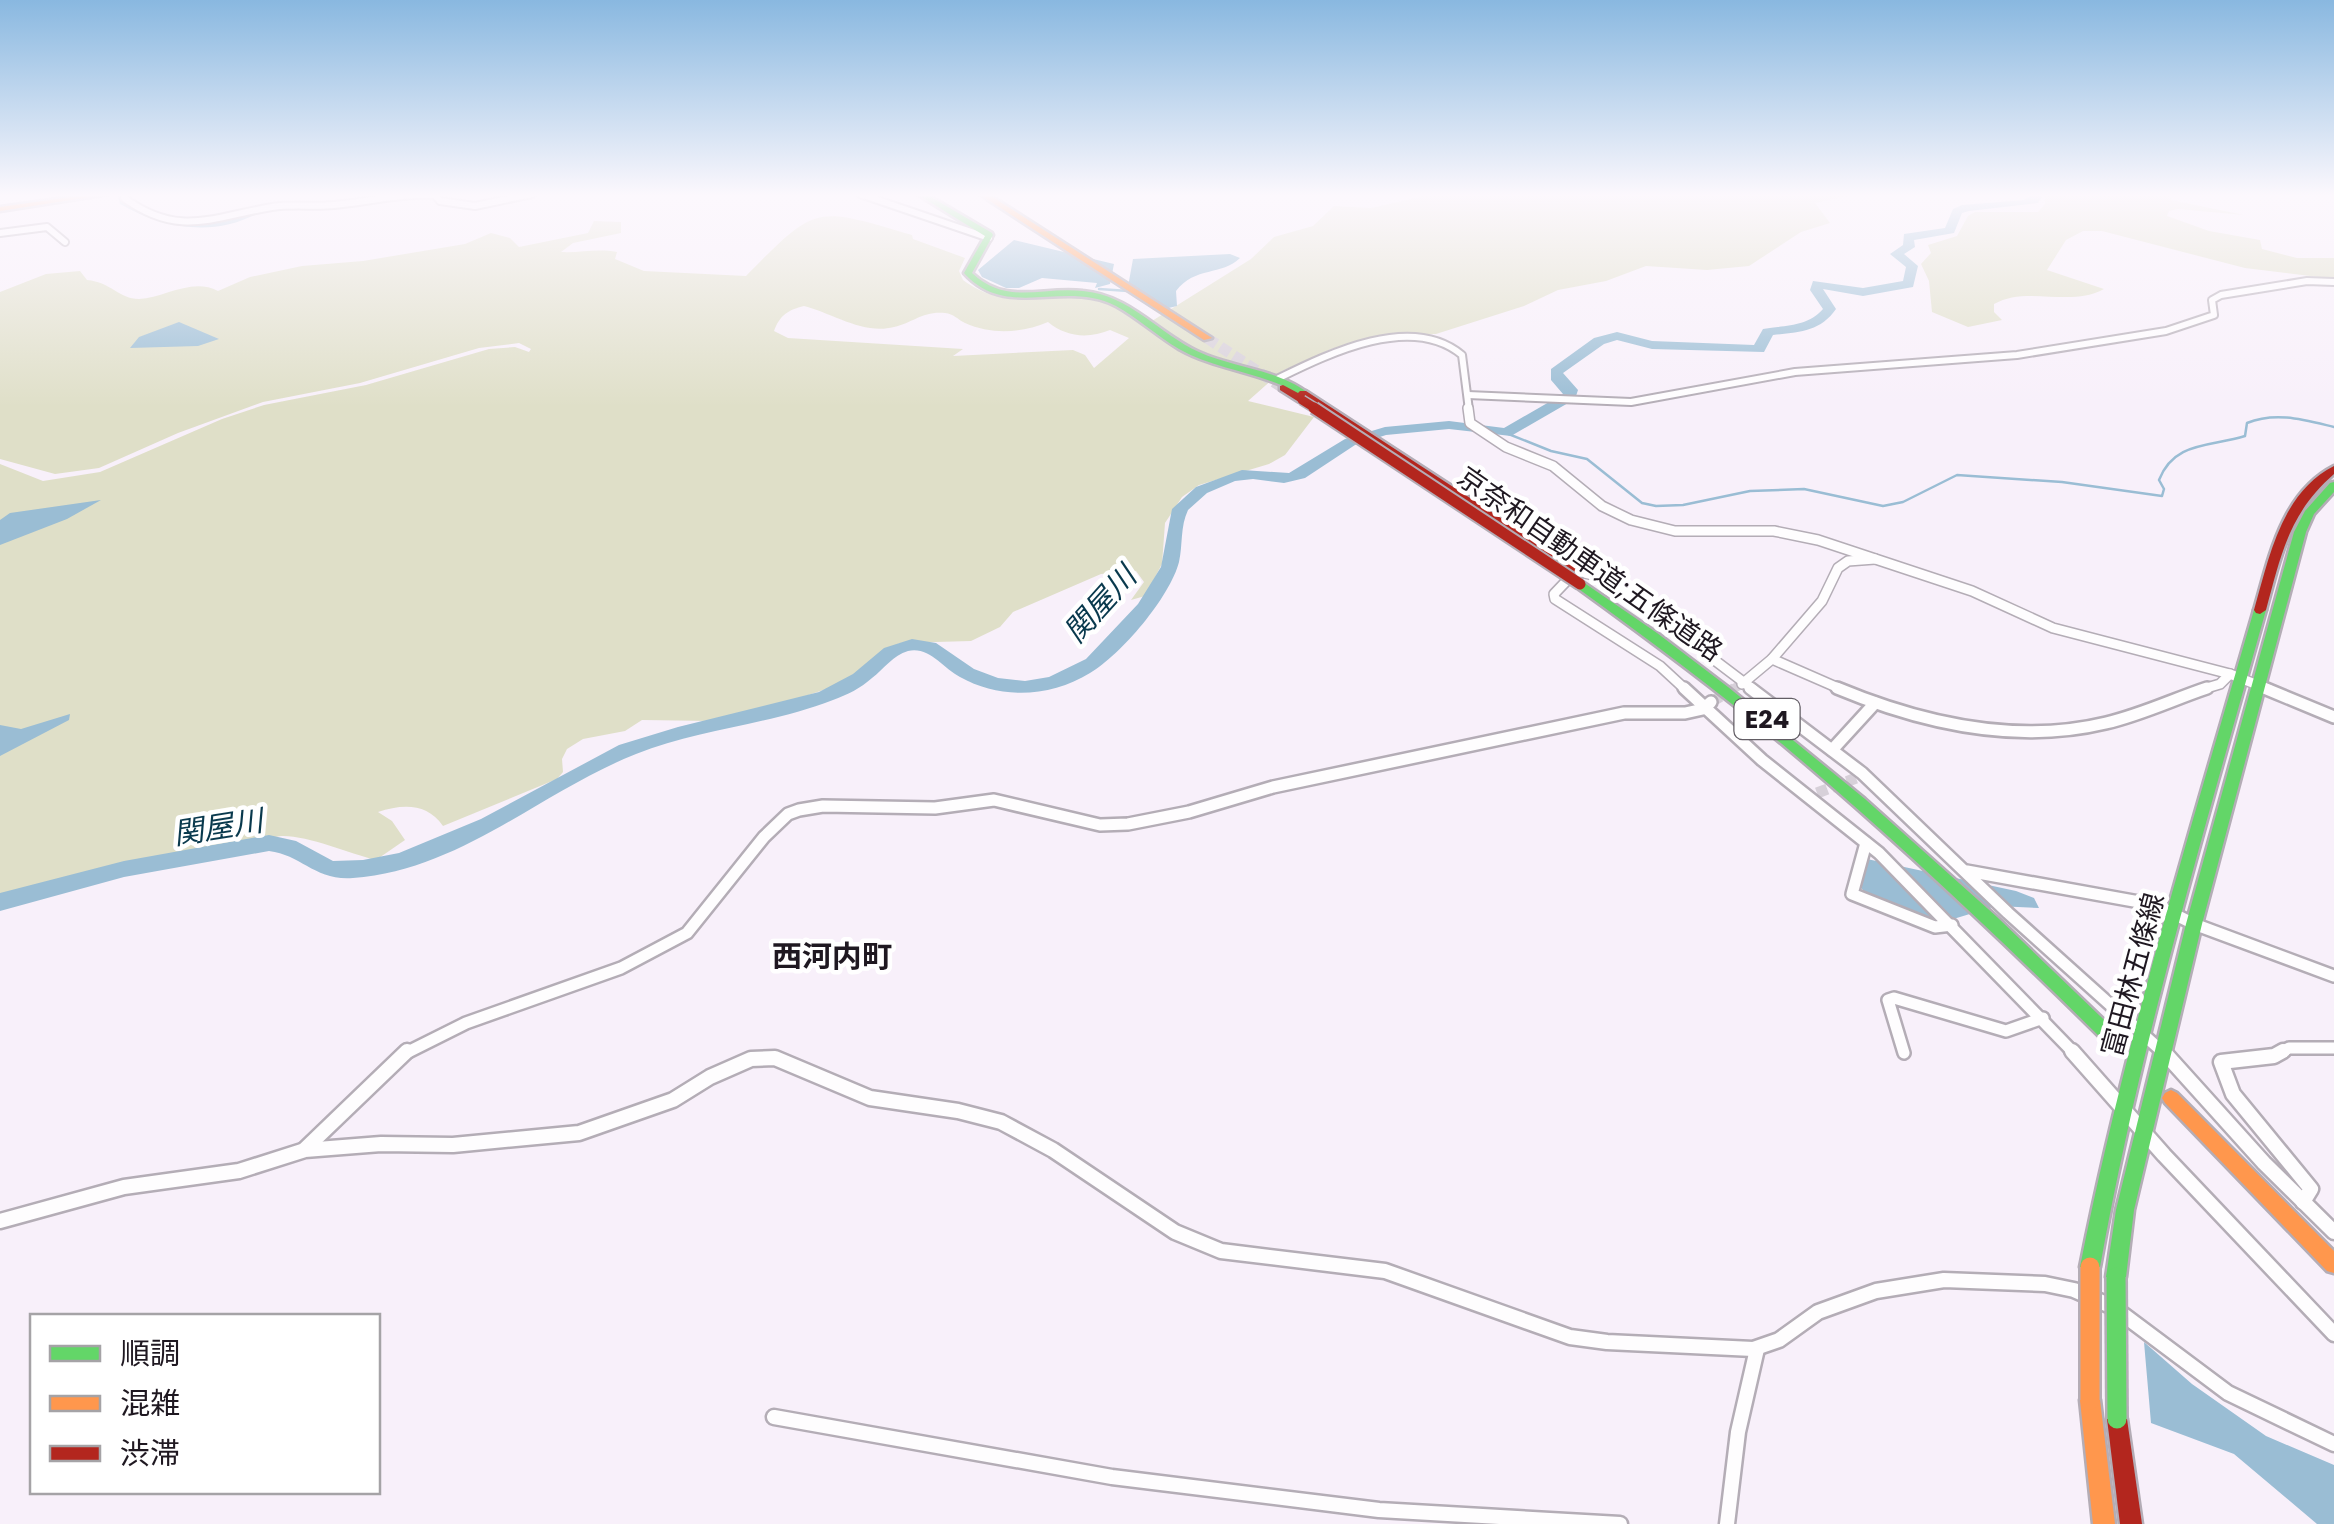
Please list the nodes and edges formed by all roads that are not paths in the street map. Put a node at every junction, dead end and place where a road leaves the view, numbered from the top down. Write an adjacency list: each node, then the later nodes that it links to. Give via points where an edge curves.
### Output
1 (971, 265): 5 (main road, via 968,273 979,288 1012,297 1068,293 1114,300 1185,349)
2 (1094, 265): 4 (main road)
3 (2334, 282): 6 (street, via 2221,296 2212,300 2214,315 2205,319 2092,344 1795,372 1630,402)
4 (1206, 338)
5 (1284, 383): 6 (street, via 1341,352 1423,336 1458,349); 10 (main road, bridge, via 1483,508); 10 (main road, 京奈和自動車道;五條道路 / E24, bridge)
6 (1468, 395): 9 (street, via 1470,424 1553,466 1631,520 1675,531 1789,532)
7 (2334, 469): 12 (main road, 富田林五條線, via 2292,507)
8 (2334, 485): 14 (main road, 富田林五條線, via 2300,532)
9 (1876, 558): 11 (street, via 1838,568 1822,601); 12 (street, via 1972,590 2053,628)
10 (1578, 577): 13 (street, via 1606,578); 16 (street, via 1556,599 1645,655); 27 (main road, 京奈和自動車道;五條道路 / E24, via 1835,774)
11 (1772, 659): 13 (street); 15 (street)
12 (2235, 676): 14 (street); 15 (street, via 2074,730 1996,732); 21 (main road, 富田林五條線)
13 (1742, 684): 18 (street)
14 (2260, 686): 17 (street); 22 (main road, 富田林五條線)
15 (1875, 704): 18 (street)
16 (1707, 705): 19 (street); 34 (street, via 1685,713 1624,713 1128,824 1100,825 994,800 799,810 764,837 687,933 621,968 410,1049)
17 (2334, 716)
18 (1832, 750): 20 (street)
19 (1866, 843): 23 (street); 23 (street, via 1852,894 1935,928)
20 (1963, 870): 21 (street); 26 (street)
21 (2176, 914): 22 (street); 26 (main road, 富田林五條線)
22 (2194, 924): 24 (street); 29 (main road, 富田林五條線)
23 (1952, 925): 25 (street)
24 (2334, 976)
25 (2042, 1018): 30 (street, via 2006,1032 1888,1000); 32 (street)
26 (2142, 1031): 29 (street); 32 (main road, 富田林五條線)
27 (2119, 1045)
28 (2334, 1048): 35 (street, via 2288,1048 2221,1062 2234,1094 2311,1189)
29 (2163, 1051): 33 (main road, 富田林五條線); 35 (street)
30 (1904, 1053)
31 (2170, 1098): 38 (main road)
32 (2125, 1106): 33 (street); 45 (main road, 富田林五條線, bridge, via 2090,1267 2090,1400)
33 (2144, 1130): 39 (street); 46 (main road, 富田林五條線, bridge, via 2116,1277 2117,1419)
34 (305, 1150): 36 (street, via 239,1170 124,1187); 40 (street, via 545,1139 673,1100 750,1060 775,1058 836,1088 999,1122 1130,1208 1205,1247 1386,1272 1434,1284 1551,1332 1616,1345)
35 (2303, 1202): 37 (street)
36 (0, 1221)
37 (2334, 1232)
38 (2334, 1264)
39 (2334, 1334)
40 (1758, 1349): 42 (street, via 1816,1313 1902,1286 2032,1283 2076,1291 2125,1312 2217,1386); 44 (street)
41 (774, 1417): 43 (street, via 1112,1477 1378,1510)
42 (2334, 1444)
43 (1620, 1524)
44 (1726, 1524)
45 (2104, 1524)
46 (2131, 1524)

